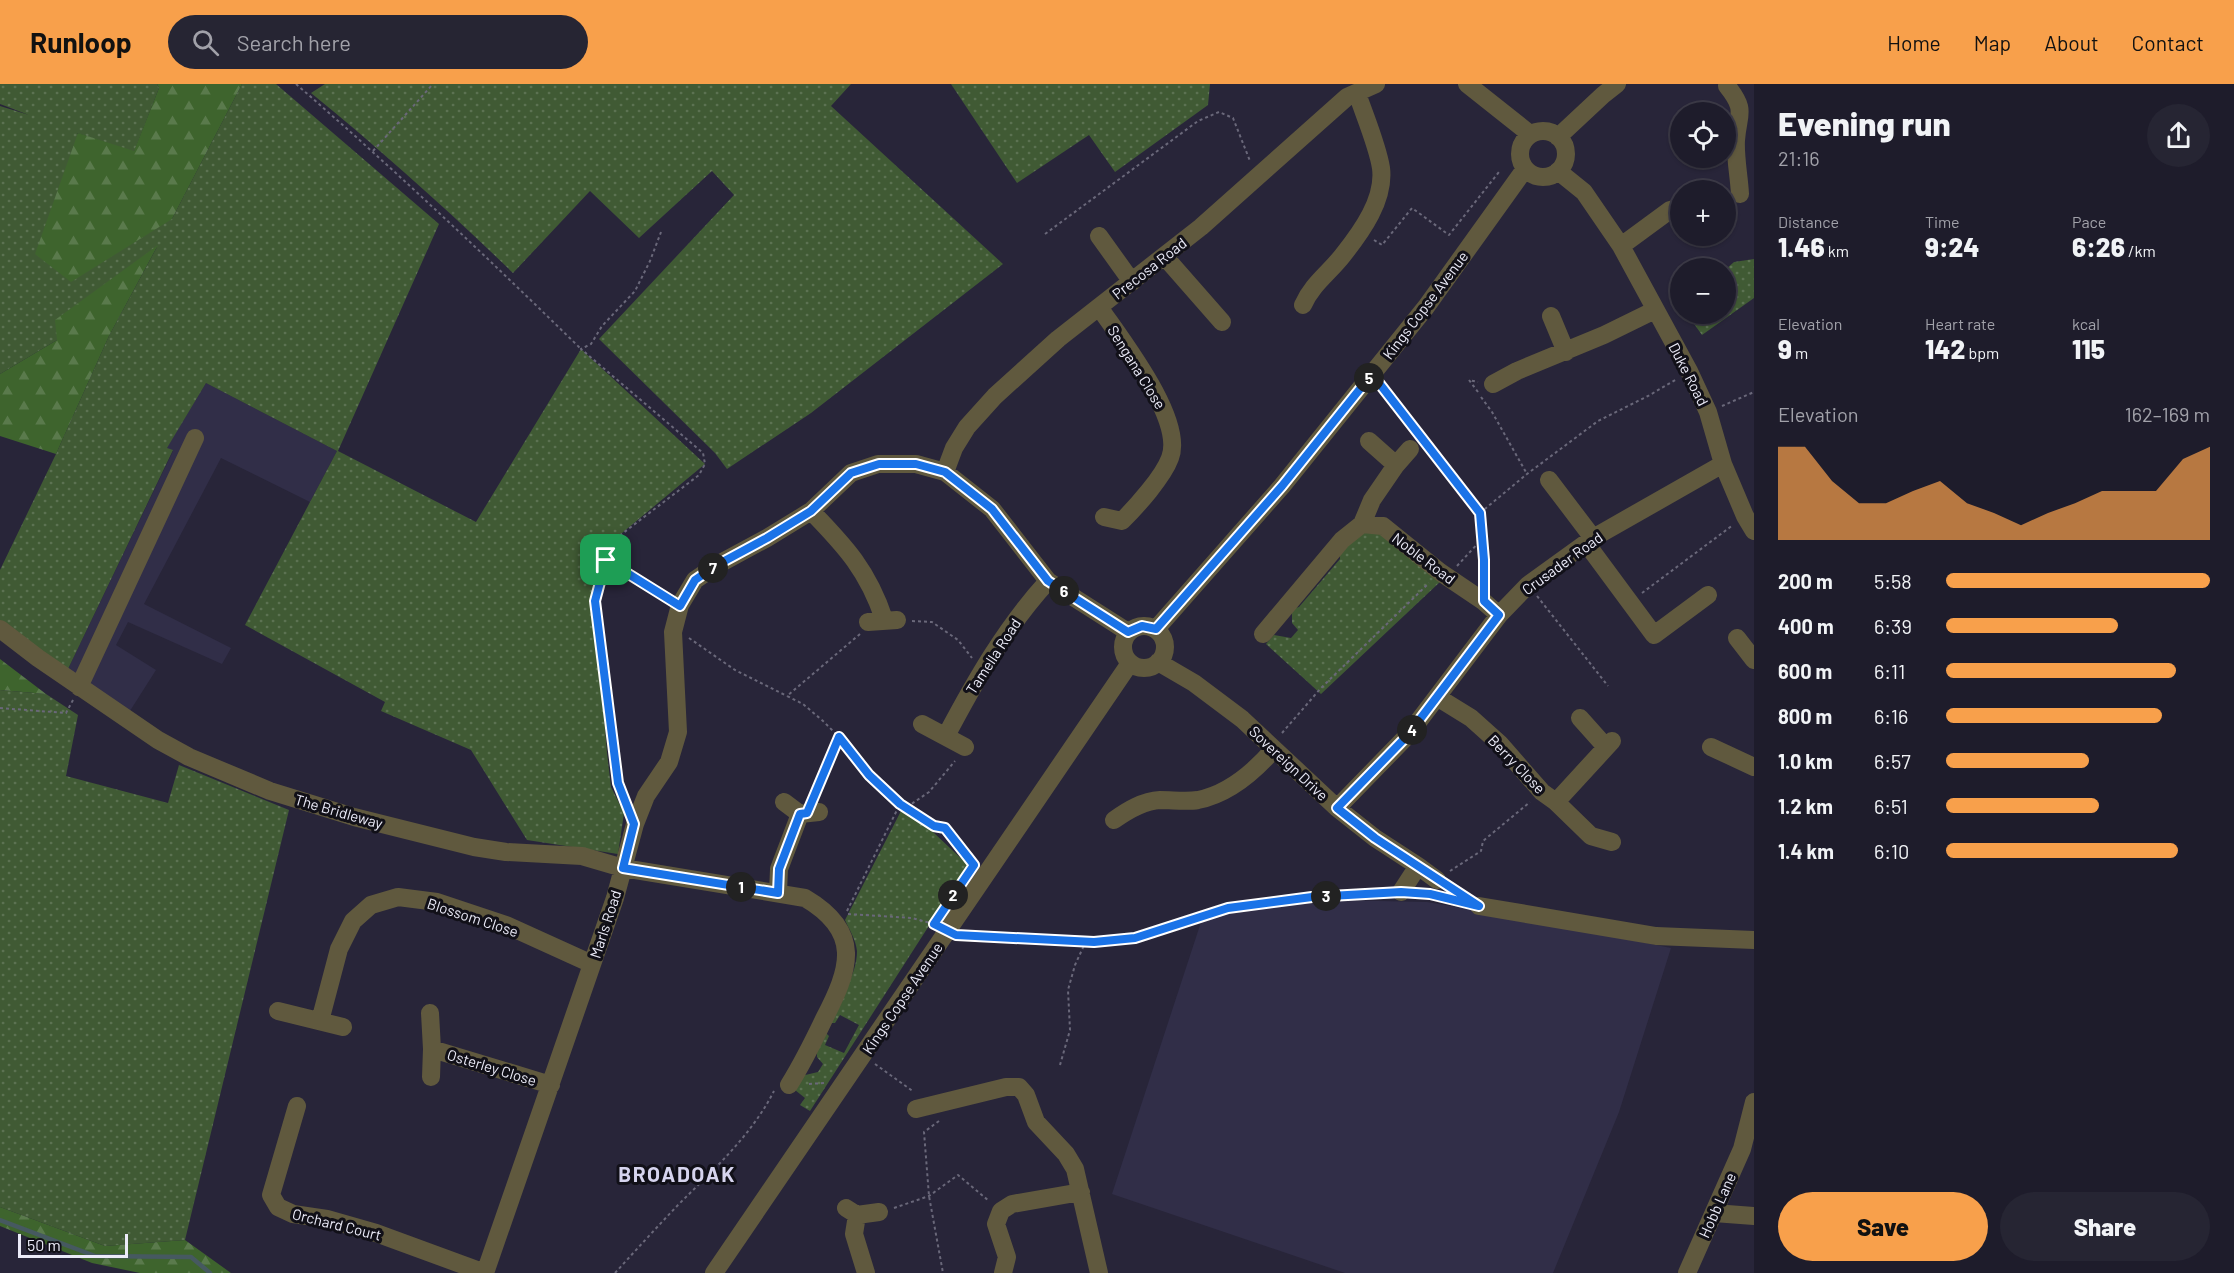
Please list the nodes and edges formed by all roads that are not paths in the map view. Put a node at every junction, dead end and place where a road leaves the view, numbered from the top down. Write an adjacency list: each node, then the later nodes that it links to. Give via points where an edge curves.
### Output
1 (1376, 84): 5 (street, Precosa Road)
2 (1467, 84): 6 (street)
3 (1617, 84): 7 (street)
4 (1727, 86): 10 (street, via 1741,112 1729,160)
5 (1357, 93): 14 (street, Precosa Road, via 1347,97); 16 (street, via 1381,167 1380,188 1360,230)
6 (1530, 134): 7 (street, via 1543,131); 9 (street, via 1521,147)
7 (1558, 137): 8 (street, via 1566,151)
8 (1558, 171): 9 (street, via 1543,177); 13 (street, Duke Road, via 1584,192)
9 (1520, 176): 40 (street, Kings Copse Avenue, via 1426,307 1282,486)
10 (1740, 195)
11 (1670, 210): 13 (street)
12 (1099, 236): 15 (street)
13 (1621, 246): 18 (street, Duke Road)
14 (1165, 257): 15 (street, Precosa Road); 20 (street)
15 (1132, 282): 17 (street, Precosa Road)
16 (1303, 305)
17 (1099, 307): 28 (street, Precosa Road, via 995,396 967,428); 31 (street, Sengana Close, via 1143,372 1172,434 1171,457 1134,509 1127,529)
18 (1655, 310): 21 (street); 26 (street, Duke Road, via 1708,412)
19 (1551, 316): 21 (street)
20 (1222, 322)
21 (1566, 352): 22 (street)
22 (1493, 384)
23 (195, 438): 47 (street)
24 (1369, 441): 27 (street)
25 (1419, 444): 27 (street)
26 (1723, 464): 33 (street, Duke Road); 34 (street, Crusader Road)
27 (1396, 465): 32 (street, via 1372,500)
28 (945, 472): 30 (street, via 916,464 879,464 851,473); 35 (street, via 992,509)
29 (1549, 480): 34 (street)
30 (811, 511): 38 (street, via 864,572); 62 (street, via 695,580 680,606 674,628 678,732 669,762 646,796 634,824)
31 (1104, 517)
32 (1362, 524): 37 (street, Noble Road, via 1383,526); 42 (street, via 1342,540 1283,625)
33 (1750, 524)
34 (1590, 541): 36 (street, via 1654,635); 37 (street, Crusader Road, via 1528,585)
35 (1048, 581): 41 (street); 51 (street, Tamella Road, via 982,670)
36 (1708, 595)
37 (1499, 615): 48 (street, Crusader Road)
38 (883, 620)
39 (0, 628): 47 (street, The Bridleway)
40 (1156, 629): 41 (street, via 1142,626); 45 (street, via 1165,642)
41 (1128, 632): 46 (street, via 1123,644)
42 (1263, 634)
43 (1737, 638): 44 (street)
44 (1754, 660)
45 (1158, 662): 46 (street, via 1147,668); 54 (street, Sovereign Drive, via 1242,718)
46 (1130, 663): 86 (street, Kings Copse Avenue)
47 (79, 687): 62 (street, The Bridleway, via 189,757 270,791 474,847 582,856)
48 (1437, 698): 56 (street, Berry Close, via 1471,718); 58 (street, Crusader Road, via 1408,735)
49 (1580, 718): 56 (street, via 1608,744)
50 (922, 724): 51 (street)
51 (946, 736): 52 (street)
52 (965, 747)
53 (1711, 747): 55 (street)
54 (1272, 748): 58 (street, Sovereign Drive); 59 (street, via 1254,771 1224,790 1198,800 1157,794)
55 (1754, 767)
56 (1549, 797): 60 (street, Berry Close, via 1587,842)
57 (784, 802): 65 (street, via 809,813 779,869)
58 (1337, 808): 61 (street, Sovereign Drive)
59 (1114, 820)
60 (1612, 842)
61 (1418, 866): 63 (street, Sovereign Drive); 64 (street)
62 (623, 868): 65 (street); 68 (street, Marls Road)
63 (1433, 887)
64 (1401, 892)
65 (778, 893): 76 (street, via 805,898 823,908 838,926 846,945 846,967 836,995 805,1069)
66 (1479, 906): 67 (street, via 1656,936)
67 (1754, 940)
68 (592, 964): 71 (street, Blossom Close, via 506,925 437,902 398,897 371,905 353,921 339,949); 75 (street, Marls Road)
69 (278, 1011): 71 (street)
70 (430, 1013): 73 (street, Osterley Close)
71 (320, 1021): 72 (street)
72 (343, 1027)
73 (432, 1049): 74 (street, Osterley Close); 75 (street, Osterley Close)
74 (431, 1077)
75 (551, 1085): 85 (street, Marls Road)
76 (789, 1085)
77 (1754, 1102): 82 (street, Hobb Lane, via 1742,1149)
78 (929, 1112): 80 (street, via 1006,1087 1019,1088 1026,1095 1036,1122 1075,1169)
79 (301, 1115): 85 (street, Orchard Court, via 272,1195 278,1207 376,1233)
80 (1081, 1192): 84 (street, via 1012,1204 1001,1211 996,1224); 88 (street)
81 (879, 1212): 87 (street, via 851,1211)
82 (1714, 1213): 83 (street); 89 (street, Hobb Lane)
83 (1754, 1216)
84 (1011, 1262)
85 (485, 1273)
86 (714, 1273)
87 (866, 1273)
88 (1099, 1273)
89 (1687, 1273)

